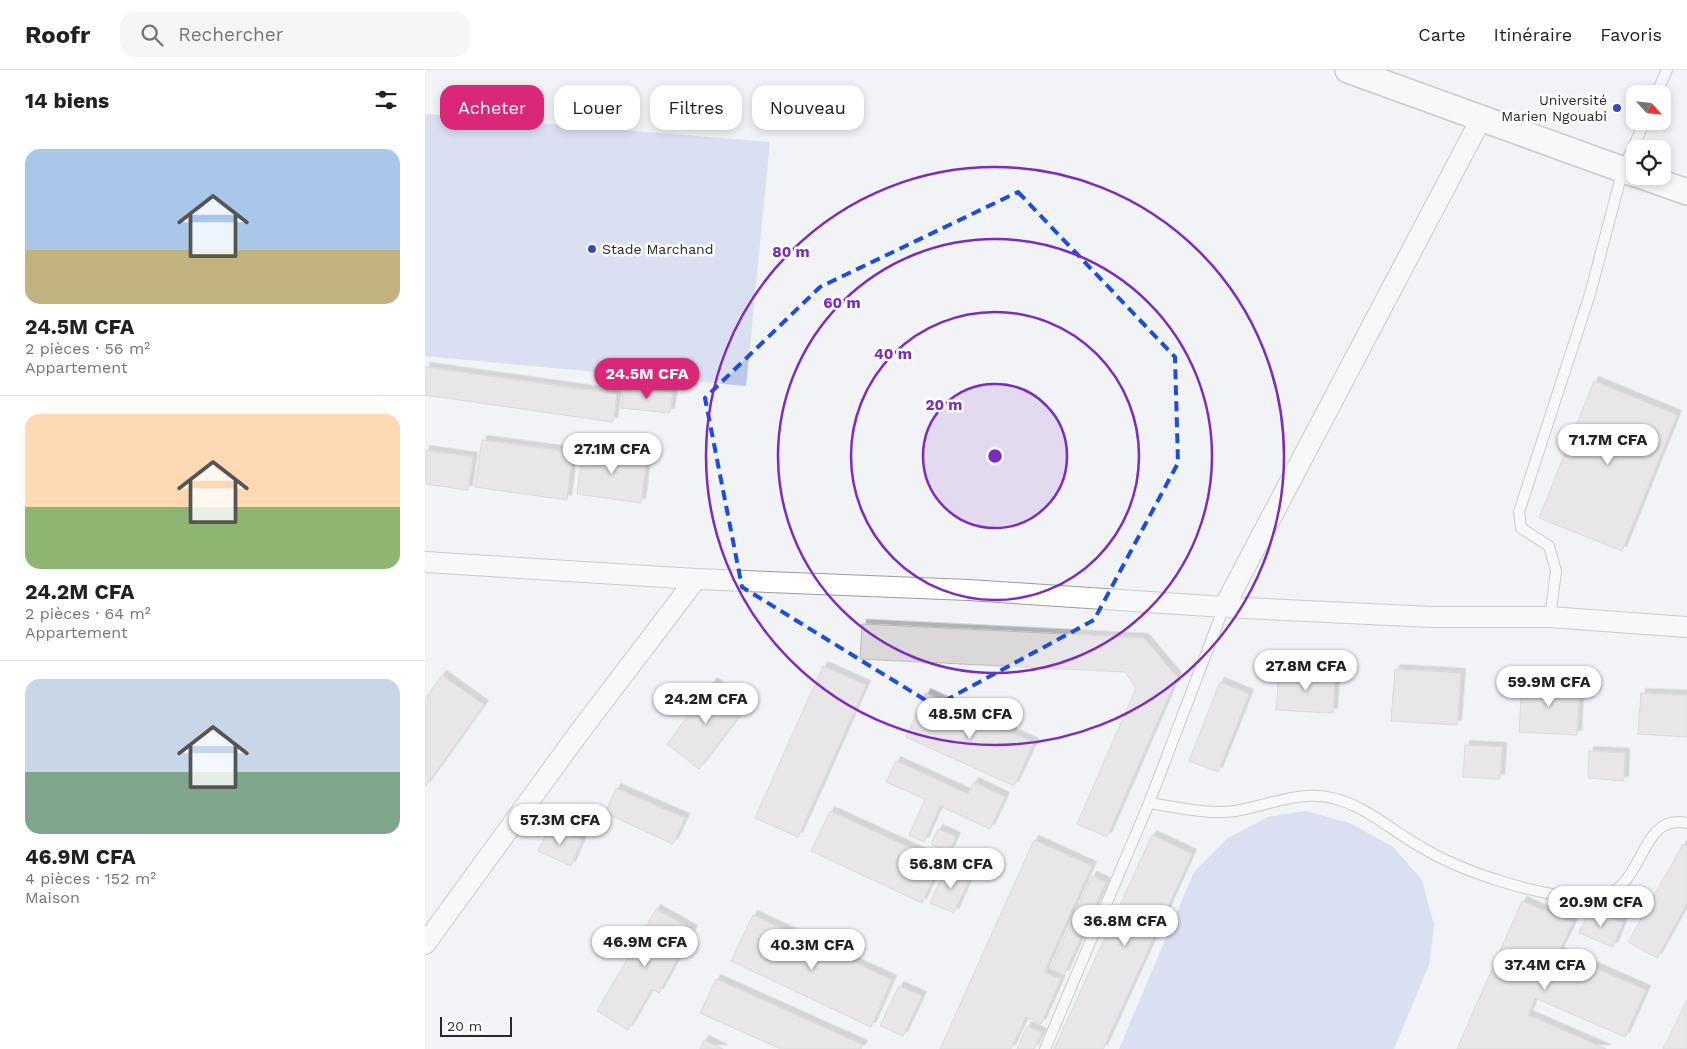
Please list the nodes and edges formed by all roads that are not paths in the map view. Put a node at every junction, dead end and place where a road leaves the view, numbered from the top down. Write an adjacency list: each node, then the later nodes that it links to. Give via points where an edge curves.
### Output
1 (1348, 70): 4 (street)
2 (1667, 70): 3 (lane)
3 (1660, 85)
4 (1481, 119): 5 (street); 11 (street)
5 (1626, 170)
6 (1630, 185): 12 (lane, via 1590,294 1519,512 1521,528 1549,546 1556,571)
7 (1667, 185): 8 (street)
8 (1687, 192)
9 (425, 562): 10 (street)
10 (696, 579): 11 (street, via 892,586); 16 (street)
11 (1223, 607): 12 (street, via 1431,617); 14 (lane)
12 (1550, 617): 13 (street)
13 (1687, 627)
14 (1149, 803): 15 (lane, via 1235,811 1305,796 1332,798 1363,810 1421,847 1477,874 1545,892 1589,899 1603,897 1624,884 1633,874 1653,833 1663,824 1676,820); 17 (lane)
15 (1687, 823)
16 (425, 944)
17 (1045, 1049)

